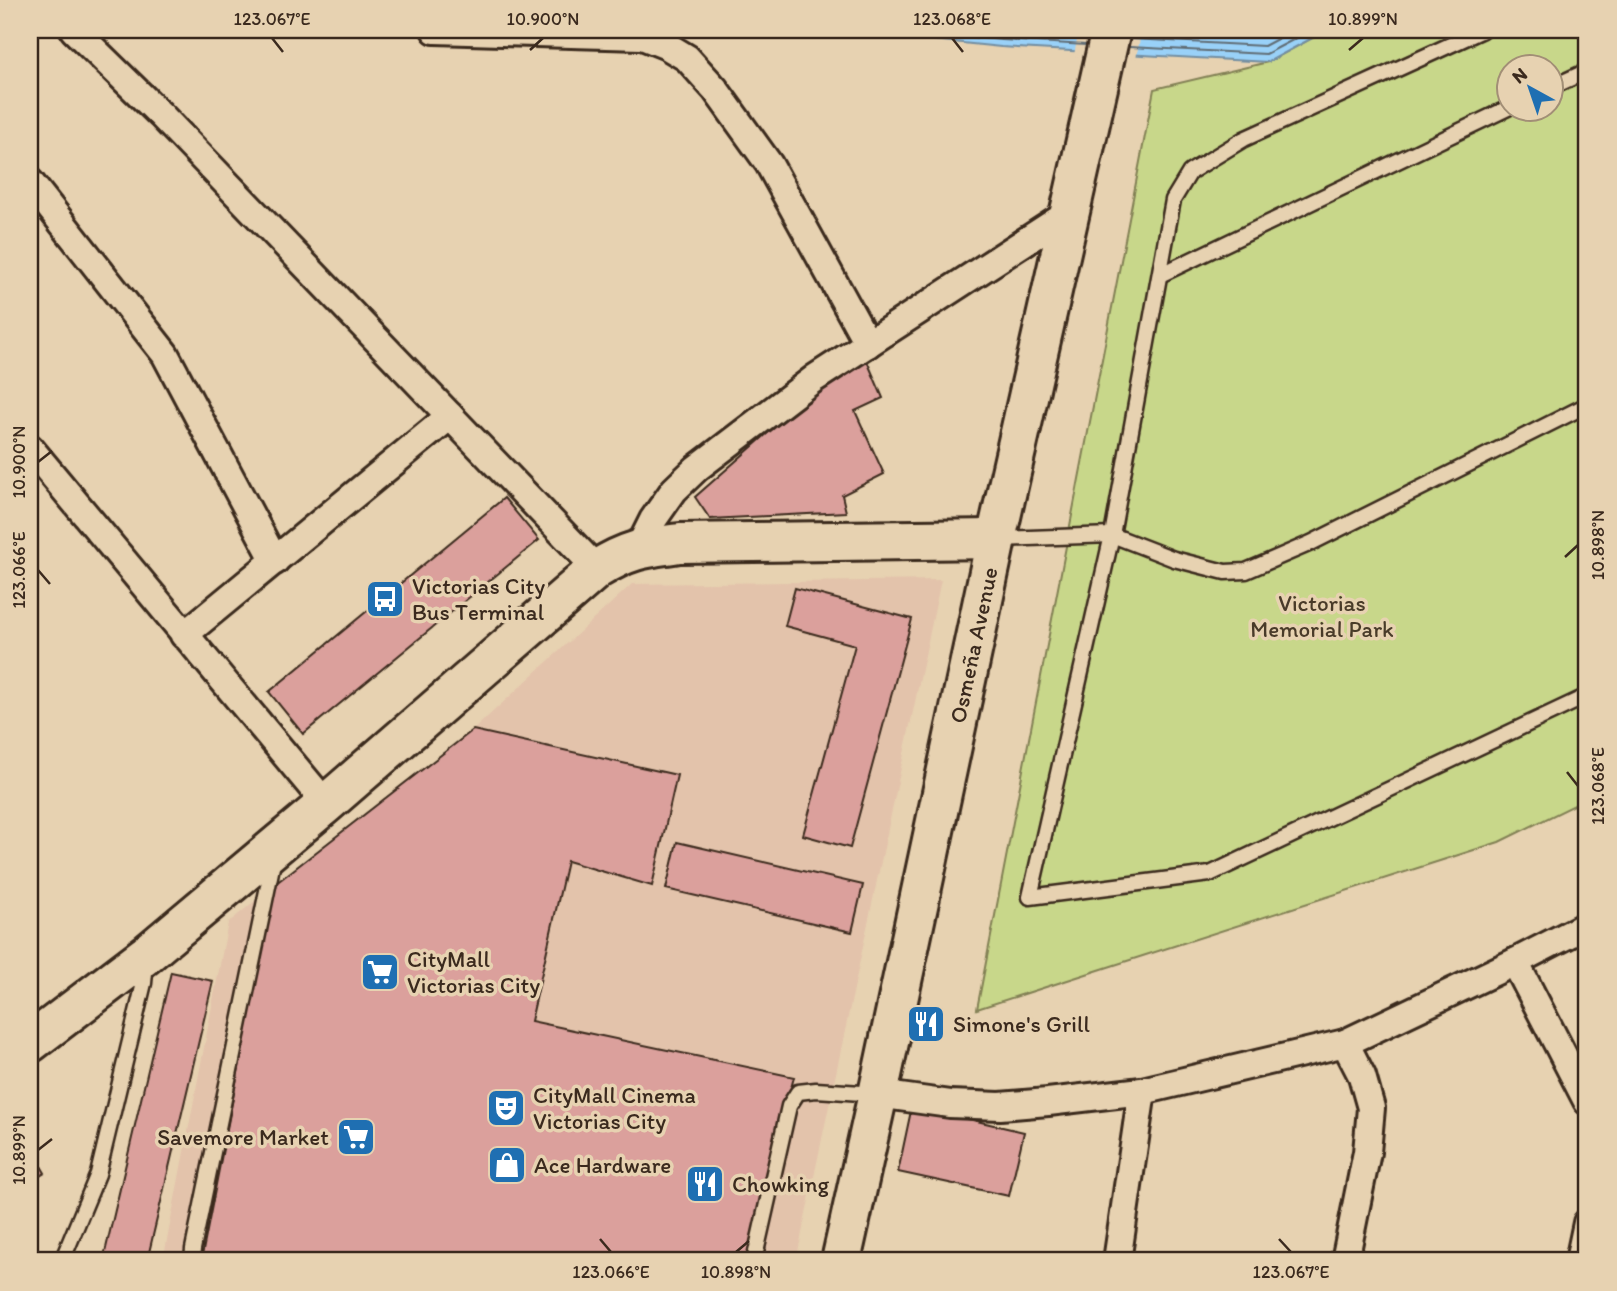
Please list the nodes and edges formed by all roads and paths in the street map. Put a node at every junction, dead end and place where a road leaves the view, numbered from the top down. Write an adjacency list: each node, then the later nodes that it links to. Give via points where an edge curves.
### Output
1 (74, 30): 13 (street)
2 (435, 30): 11 (street, via 642,36 687,58 769,164)
3 (1111, 30): 9 (main road, Osmeña Avenue)
4 (1483, 30): 10 (lane, via 1244,139 1190,172 1173,200)
5 (1587, 71): 6 (lane)
6 (1564, 82)
7 (1494, 115): 10 (lane)
8 (30, 182): 18 (street, via 165,354)
9 (1072, 211): 11 (street); 16 (main road, Osmeña Avenue)
10 (1160, 275): 15 (lane)
11 (868, 344): 17 (street, via 815,378 697,468 674,490)
12 (1587, 405): 15 (lane, via 1311,543 1245,571 1225,572 1174,559)
13 (450, 416): 18 (street); 19 (street)
14 (30, 448): 20 (street)
15 (1112, 535): 16 (lane); 21 (lane, via 1030,897 1210,874)
16 (996, 539): 17 (main road, via 680,543); 30 (main road, Osmeña Avenue)
17 (639, 548): 19 (main road)
18 (275, 561): 20 (street)
19 (597, 569): 22 (main road)
20 (184, 635): 22 (street)
21 (1587, 696)
22 (326, 804): 23 (main road)
23 (277, 845): 25 (main road); 34 (lane)
24 (1587, 925): 26 (street)
25 (148, 954): 27 (main road); 33 (lane, via 98,1174)
26 (1515, 962): 28 (street); 31 (street)
27 (30, 1042)
28 (1345, 1043): 29 (street); 38 (street, via 1362,1076 1371,1108)
29 (1142, 1091): 30 (street, via 1000,1106); 37 (street)
30 (878, 1094): 35 (lane, via 798,1092 789,1106); 36 (main road, Osmeña Avenue)
31 (1587, 1101)
32 (1587, 1223): 39 (street)
33 (62, 1261)
34 (192, 1261)
35 (754, 1261)
36 (841, 1261)
37 (1116, 1261)
38 (1345, 1261)
39 (1579, 1261)

